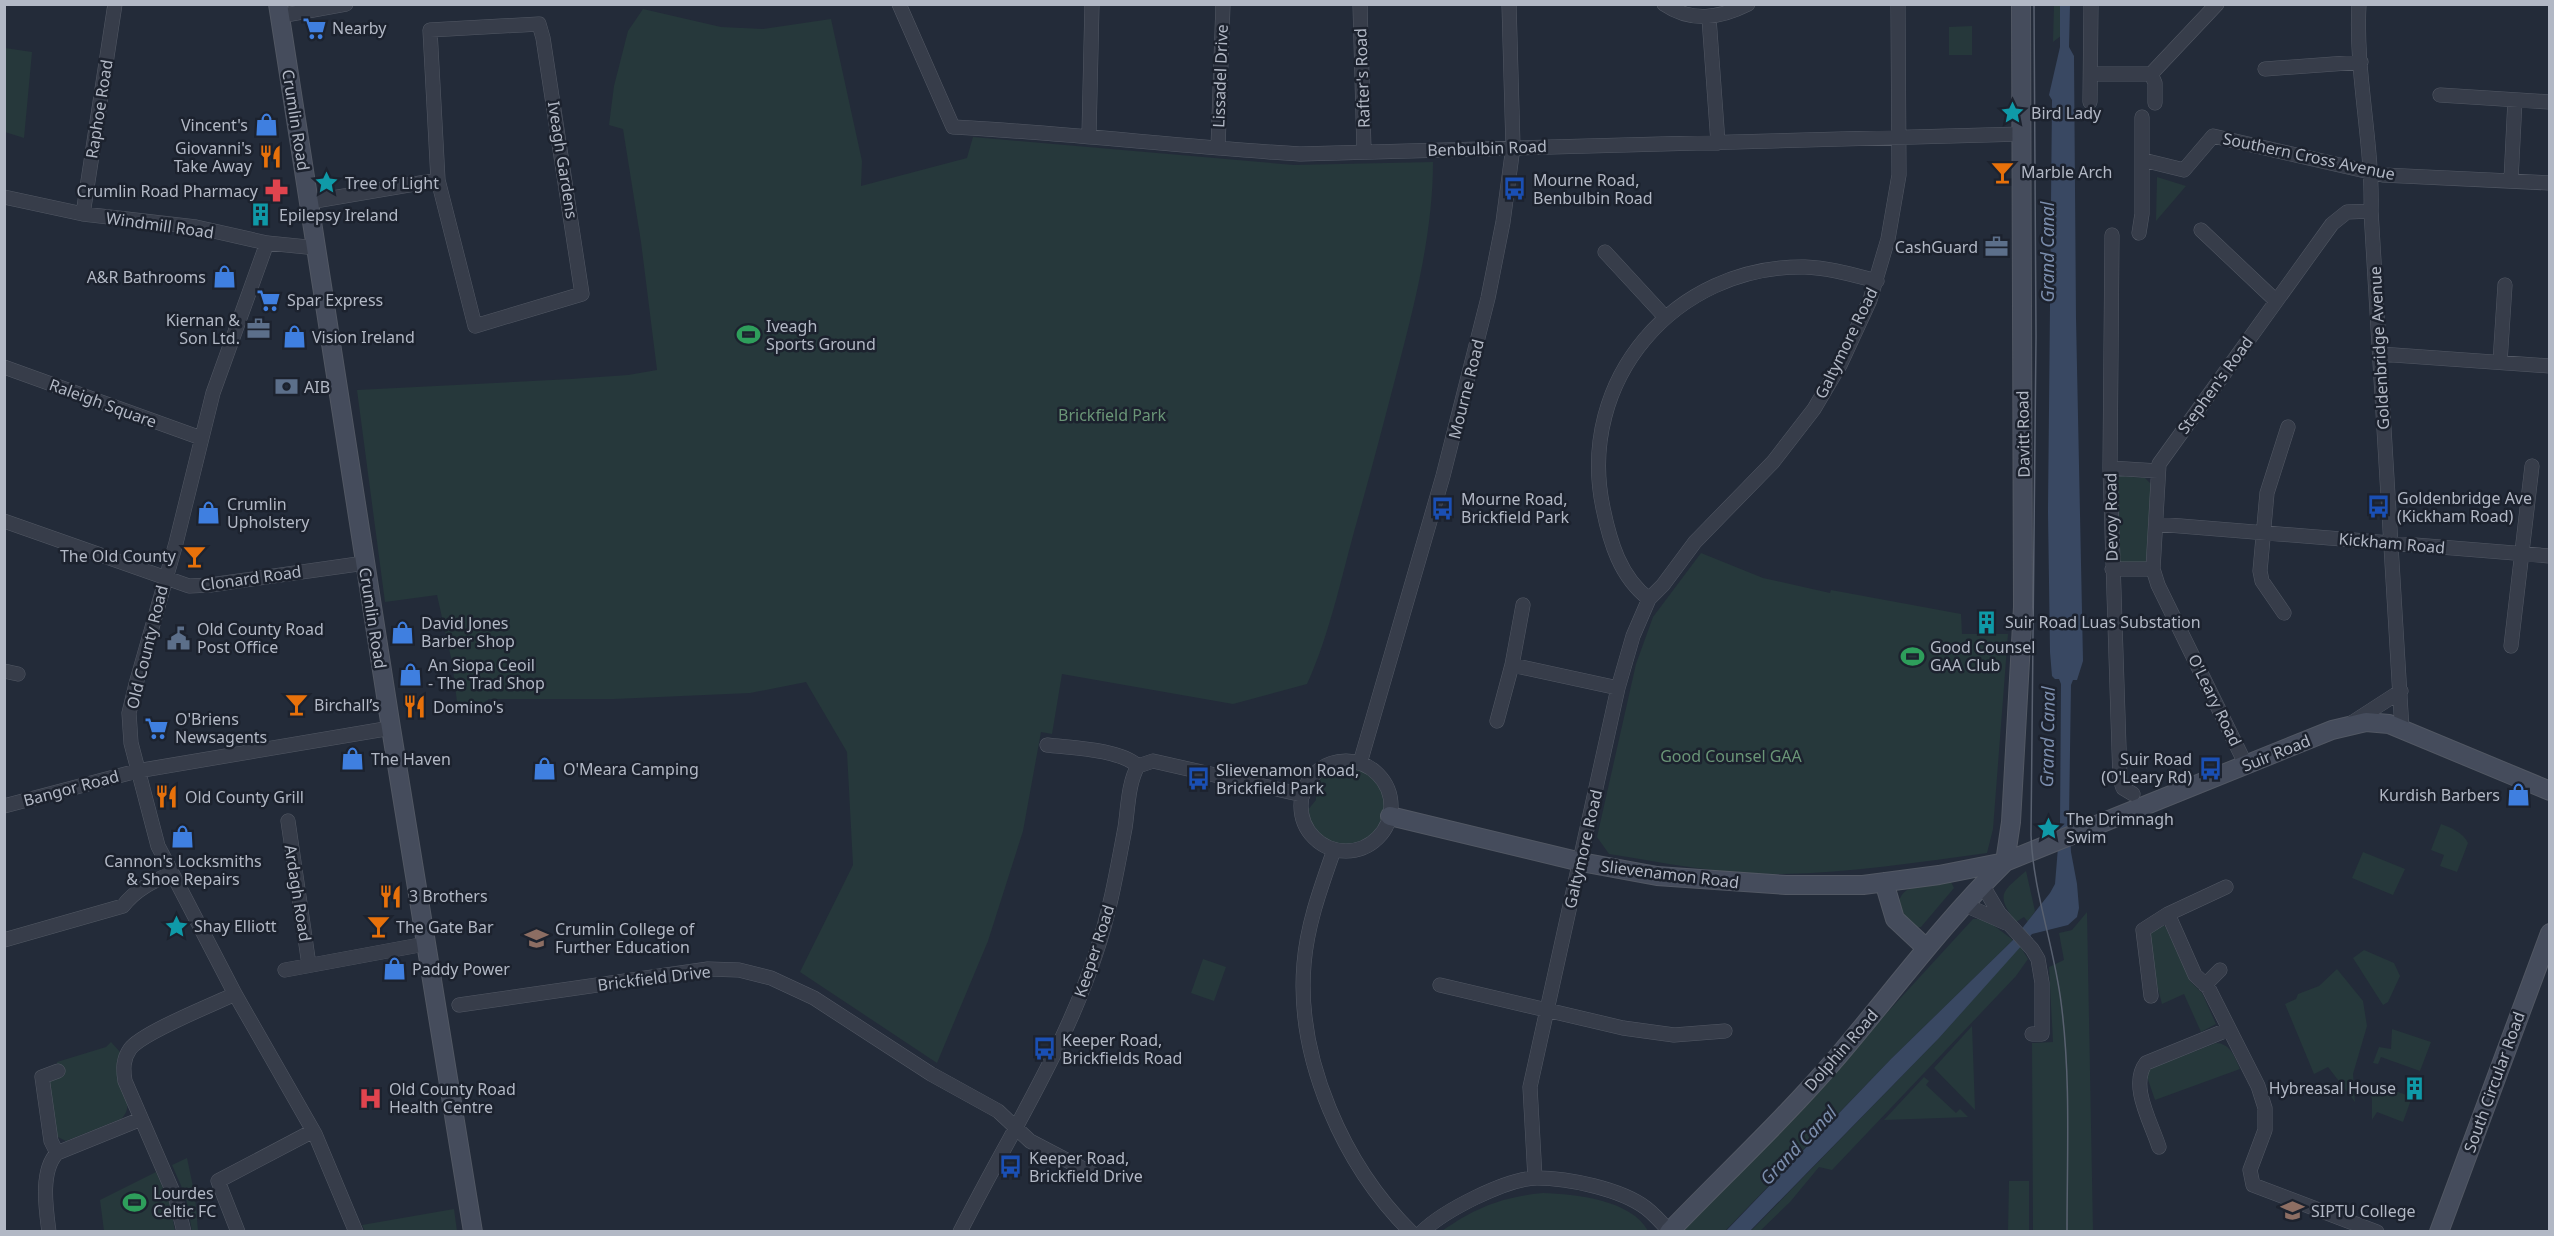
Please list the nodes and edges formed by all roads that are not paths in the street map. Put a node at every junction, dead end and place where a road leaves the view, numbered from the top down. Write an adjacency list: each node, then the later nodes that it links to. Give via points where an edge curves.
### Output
1 (115, 4): 42 (street, Raphoe Road)
2 (346, 4): 15 (street)
3 (899, 4): 28 (street, Benbulbin Road, via 953,127)
4 (1092, 4): 28 (street)
5 (1222, 4): 32 (street, Lissadel Drive)
6 (1360, 4): 33 (street, Rafter's Road)
7 (1509, 4): 31 (street, Mourne Road)
8 (1664, 4): 16 (street, via 1686,14)
9 (1748, 4): 16 (street)
10 (1898, 4): 29 (street, Galtymore Road)
11 (2020, 4): 27 (main road, Davitt Road)
12 (2091, 4): 19 (street)
13 (2217, 4): 20 (street)
14 (2358, 4): 17 (street, Goldenbridge Avenue)
15 (279, 10): 40 (main road, Crumlin Road)
16 (1709, 18): 30 (street)
17 (2361, 62): 18 (street); 35 (street, Goldenbridge Avenue)
18 (2265, 69)
19 (2091, 74): 20 (street); 23 (street)
20 (2151, 74): 25 (street)
21 (2440, 95): 22 (street)
22 (2515, 100): 24 (street); 37 (street)
23 (2090, 102)
24 (2550, 102)
25 (2155, 103)
26 (2142, 117): 34 (street)
27 (2022, 134): 29 (street, Benbulbin Road); 96 (main road, Davitt Road, via 2022,635)
28 (1089, 135): 32 (street, Benbulbin Road)
29 (1900, 137): 30 (street, Benbulbin Road); 49 (street, Galtymore Road, via 1894,206)
30 (1718, 143): 31 (street, Benbulbin Road)
31 (1513, 147): 33 (street, Benbulbin Road); 84 (street, Mourne Road, via 1501,233 1473,368)
32 (1218, 148): 33 (street, Benbulbin Road, via 1300,154)
33 (1364, 151)
34 (2143, 160): 35 (street, Southern Cross Avenue, via 2184,170 2213,136); 44 (street)
35 (2372, 172): 37 (street, Southern Cross Avenue); 41 (street, Goldenbridge Avenue)
36 (438, 180): 36 (street, Iveagh Gardens, via 430,30 539,24 582,294 475,326); 40 (street)
37 (2511, 180): 38 (street, Southern Cross Avenue)
38 (2550, 183)
39 (4, 197): 42 (street, Windmill Road)
40 (309, 202): 47 (main road, Crumlin Road)
41 (2371, 211): 51 (street, Stephen's Road, via 2355,210 2339,217); 53 (street, Goldenbridge Avenue)
42 (83, 214): 46 (street, Windmill Road, via 196,227)
43 (2201, 230): 51 (street)
44 (2139, 233)
45 (2112, 235): 60 (street, Devoy Road)
46 (267, 243): 47 (street, Windmill Road); 58 (street, Old County Road, via 213,393)
47 (317, 248): 68 (main road, Crumlin Road)
48 (1605, 252): 52 (street)
49 (1876, 281): 52 (street, via 1814,268 1760,271 1701,291); 72 (street, Galtymore Road, via 1844,357 1814,409 1773,462 1695,542)
50 (2505, 285): 54 (street)
51 (2275, 300): 61 (street, Stephen's Road, via 2164,455)
52 (1665, 318): 72 (street, via 1618,375 1607,403 1597,462 1607,529 1617,556 1633,585)
53 (2380, 354): 54 (street); 65 (street, Goldenbridge Avenue)
54 (2500, 362): 55 (street)
55 (2550, 366)
56 (4, 367): 58 (street, Raleigh Square)
57 (2288, 427): 64 (street, via 2269,482)
58 (201, 438): 71 (street, Old County Road)
59 (2532, 466): 66 (street)
60 (2110, 468): 61 (street); 69 (street, Devoy Road)
61 (2158, 471): 63 (street, Stephen's Road)
62 (4, 521): 71 (street, Clonard Road)
63 (2156, 524): 64 (street, Kickham Road); 70 (street, O'Leary Road)
64 (2263, 531): 65 (street, Kickham Road); 74 (street, via 2260,578)
65 (2391, 543): 66 (street, Kickham Road); 78 (street, Goldenbridge Avenue)
66 (2522, 554): 67 (street, Kickham Road); 75 (street)
67 (2550, 556)
68 (365, 563): 71 (street, Clonard Road, via 210,585 189,586); 81 (main road, Crumlin Road)
69 (2112, 569): 70 (street); 89 (street, Devoy Road, via 2120,779 2123,788)
70 (2153, 569): 85 (street, O'Leary Road)
71 (165, 577): 87 (street, Old County Road, via 129,714)
72 (1649, 599): 77 (street, Galtymore Road)
73 (1523, 605): 76 (street)
74 (2284, 613)
75 (2511, 646)
76 (1512, 665): 77 (street); 79 (street)
77 (1618, 688): 95 (street, Galtymore Road)
78 (2401, 691): 80 (street); 82 (street, Goldenbridge Avenue)
79 (1497, 721)
80 (2347, 726): 82 (main road, Suir Road, via 2373,722); 85 (main road, Suir Road)
81 (391, 728): 87 (street, Bangor Road); 106 (main road, Crumlin Road)
82 (2402, 730): 88 (main road, Suir Road)
83 (1047, 745): 86 (street, via 1127,758)
84 (1359, 763): 90 (street, via 1329,765 1312,777); 92 (street, via 1382,780 1390,797)
85 (2246, 765): 96 (main road, Suir Road)
86 (1137, 766): 90 (street, via 1153,761); 122 (street, Keeper Road, via 1097,951 1066,1027)
87 (137, 771): 91 (street, Bangor Road); 97 (street, Old County Road, via 158,846)
88 (2550, 791)
89 (2133, 794)
90 (1303, 795): 94 (street, via 1302,815 1310,833)
91 (4, 806)
92 (1390, 816): 94 (street, via 1374,842 1355,851); 95 (main road, Slievenamon Road)
93 (288, 821): 108 (street, Ardagh Road)
94 (1334, 850): 135 (street, via 1304,964 1307,1026 1320,1085 1344,1142 1379,1196)
95 (1581, 862): 98 (main road, Slievenamon Road, via 1657,876 1742,883); 116 (street, Galtymore Road)
96 (2005, 862): 98 (main road, Slievenamon Road); 99 (main road, Dolphin Road)
97 (172, 873): 105 (street, via 145,885 123,906); 113 (street, Old County Road)
98 (1884, 882): 107 (main road, via 1895,919)
99 (1983, 886): 101 (main road, Dolphin Road); 103 (street)
100 (2226, 888): 102 (street)
101 (1965, 905): 103 (street); 107 (main road, Dolphin Road)
102 (2168, 914): 112 (street, via 2194,975); 114 (street, via 2143,930)
103 (2009, 926): 119 (street, via 2032,949 2041,969 2042,1034)
104 (2550, 933): 138 (main road, South Circular Road)
105 (4, 940)
106 (425, 944): 108 (street, Ardagh Road); 133 (main road, Crumlin Road)
107 (1926, 948): 128 (main road, Dolphin Road, via 1837,1057)
108 (309, 965): 109 (street, Ardagh Road)
109 (285, 970)
110 (2220, 970): 112 (street)
111 (1440, 985): 116 (street)
112 (2205, 985): 117 (street)
113 (235, 994): 121 (street, via 161,1029 130,1049 123,1069); 123 (street, Old County Road)
114 (2151, 996)
115 (459, 1005): 122 (street, Brickfield Drive, via 680,972 739,970 784,983 814,998 931,1074 998,1111)
116 (1546, 1010): 118 (street, via 1674,1035); 127 (street, Galtymore Road, via 1530,1087)
117 (2228, 1029): 124 (street, via 2146,1062 2140,1071 2140,1091); 137 (street, via 2265,1108 2265,1131 2250,1170 2253,1185)
118 (1725, 1031)
119 (2032, 1034)
120 (58, 1071): 125 (street, via 42,1077 51,1142)
121 (141, 1119): 125 (street); 130 (street, via 176,1199)
122 (1017, 1127): 126 (street, via 1030,1141); 134 (street, Keeper Road)
123 (313, 1131): 131 (street, via 218,1181); 132 (street, Old County Road)
124 (2159, 1147)
125 (57, 1154): 129 (street, via 50,1161 47,1176)
126 (1093, 1174)
127 (1535, 1178): 128 (street, Dolphin Road, via 1585,1184 1617,1194 1645,1207); 136 (street, Dolphin Road, via 1493,1190 1447,1211)
128 (1669, 1231)
129 (49, 1232)
130 (184, 1232)
131 (238, 1232)
132 (356, 1232)
133 (473, 1232)
134 (960, 1232)
135 (1411, 1232)
136 (1422, 1232)
137 (2378, 1232)
138 (2439, 1232)

